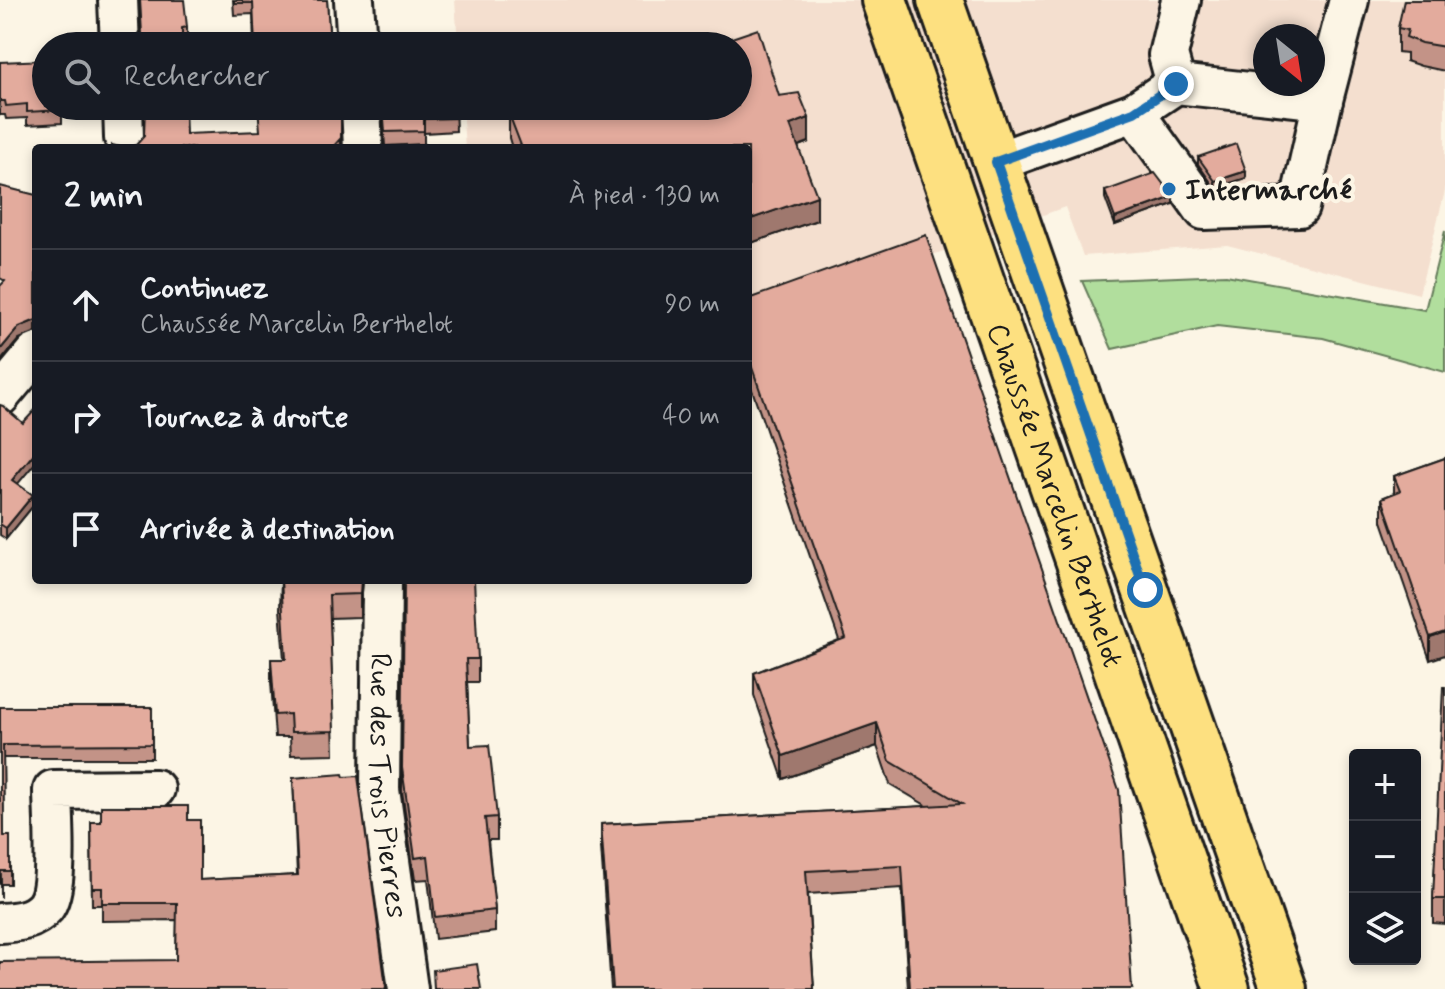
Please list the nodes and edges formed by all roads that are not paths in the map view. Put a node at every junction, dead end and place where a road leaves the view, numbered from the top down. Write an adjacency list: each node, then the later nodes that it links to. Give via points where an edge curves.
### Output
1 (118, 0): 7 (street)
2 (354, 0): 8 (street)
3 (884, 0): 21 (main road, Chaussée Marcelin Berthelot)
4 (940, 0): 14 (main road, Chaussée Marcelin Berthelot)
5 (1181, 0): 9 (street, via 1168,55)
6 (1349, 0): 10 (street)
7 (119, 32)
8 (356, 32)
9 (1176, 84): 10 (street); 11 (street)
10 (1323, 100): 11 (street, via 1299,207 1204,210)
11 (1134, 112): 14 (street)
12 (362, 120): 13 (street)
13 (363, 144)
14 (996, 162): 22 (main road, Chaussée Marcelin Berthelot)
15 (32, 358): 16 (street)
16 (0, 396)
17 (382, 584): 20 (street, Rue des Trois Pierres, via 380,790)
18 (155, 789): 19 (street, via 53,790 51,897 35,916)
19 (0, 923)
20 (408, 989)
21 (1227, 989)
22 (1284, 989)

